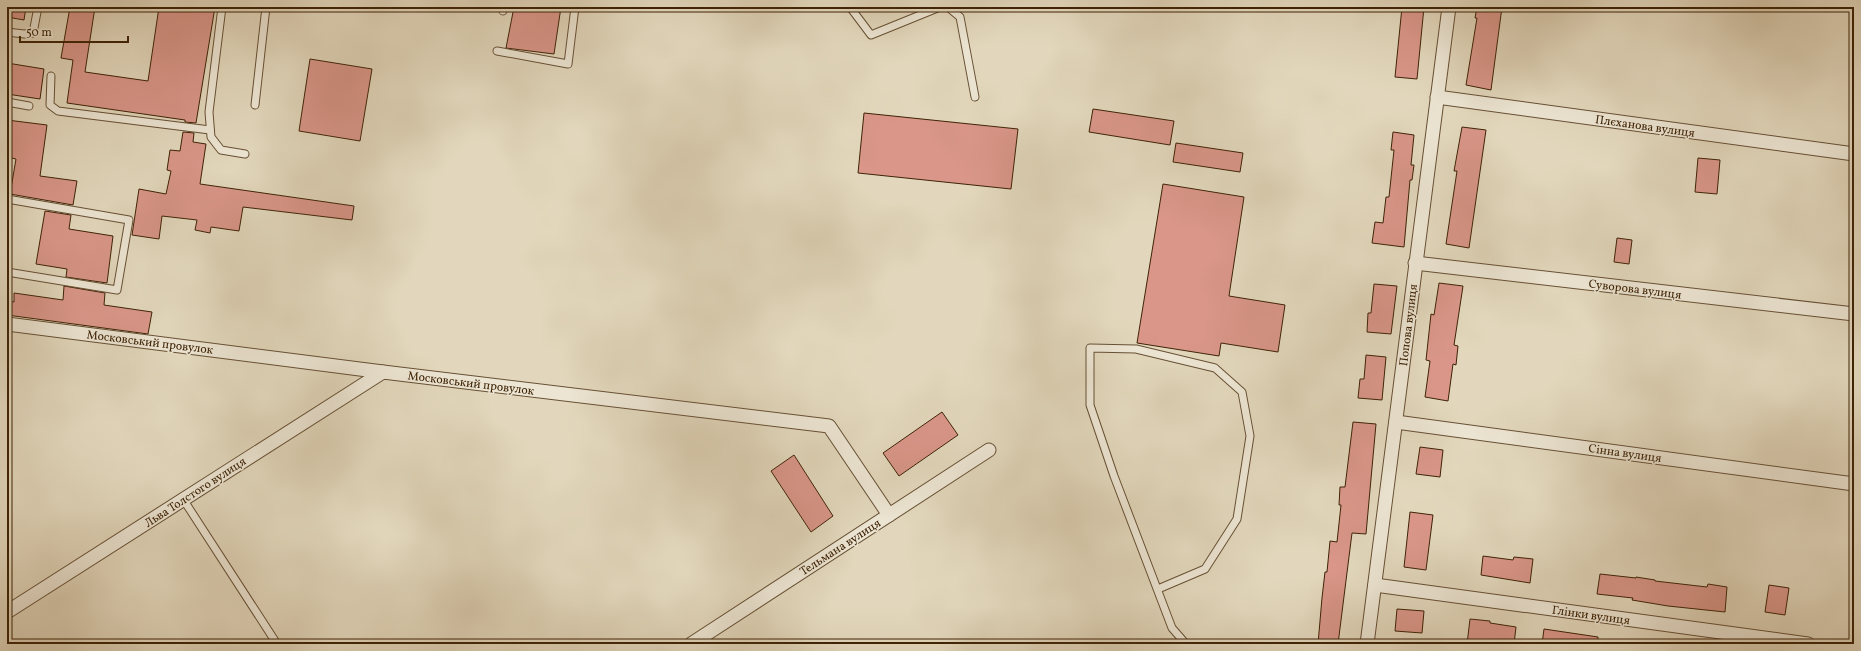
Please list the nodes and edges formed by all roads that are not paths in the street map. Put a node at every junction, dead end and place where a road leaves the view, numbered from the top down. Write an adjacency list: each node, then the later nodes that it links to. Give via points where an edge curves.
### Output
1 (38, 7): 9 (lane, via 33,33)
2 (222, 7): 17 (lane, via 209,112)
3 (266, 7): 15 (lane)
4 (575, 7): 10 (lane, via 568,64)
5 (850, 7): 6 (lane, via 871,35)
6 (940, 7)
7 (948, 7): 12 (lane, via 960,17)
8 (1449, 7): 13 (street, Попова вулиця)
9 (7, 32)
10 (497, 51)
11 (51, 76): 17 (lane, via 50,105 58,112)
12 (975, 97)
13 (1437, 97): 19 (street, Плєханова вулиця); 21 (street, Попова вулиця)
14 (7, 102): 16 (lane)
15 (255, 105)
16 (29, 106)
17 (210, 130): 18 (lane, via 211,136 221,150)
18 (245, 154)
19 (1854, 154)
20 (7, 199): 22 (lane, via 129,220 117,290)
21 (1416, 263): 23 (street, Суворова вулиця); 26 (street, Попова вулиця)
22 (7, 272)
23 (1854, 314)
24 (7, 324): 25 (street, Московський провулок)
25 (383, 372): 29 (street, Льва Толстого вулиця); 30 (street, Московський провулок, via 829,426)
26 (1396, 422): 28 (street, Сінна вулиця); 31 (street, Попова вулиця)
27 (989, 450): 30 (street, Тельмана вулиця)
28 (1854, 484)
29 (184, 500): 33 (street, Льва Толстого вулиця); 34 (lane)
30 (889, 515): 35 (street, Тельмана вулиця)
31 (1375, 585): 37 (street, Попова вулиця); 38 (street, Глінки вулиця)
32 (1158, 589): 32 (lane, via 1114,476 1090,405 1090,348 1136,349 1214,368 1242,392 1250,436 1237,519 1205,569); 36 (lane, via 1172,628)
33 (7, 612)
34 (277, 644)
35 (691, 644)
36 (1186, 644)
37 (1367, 644)
38 (1808, 644)

